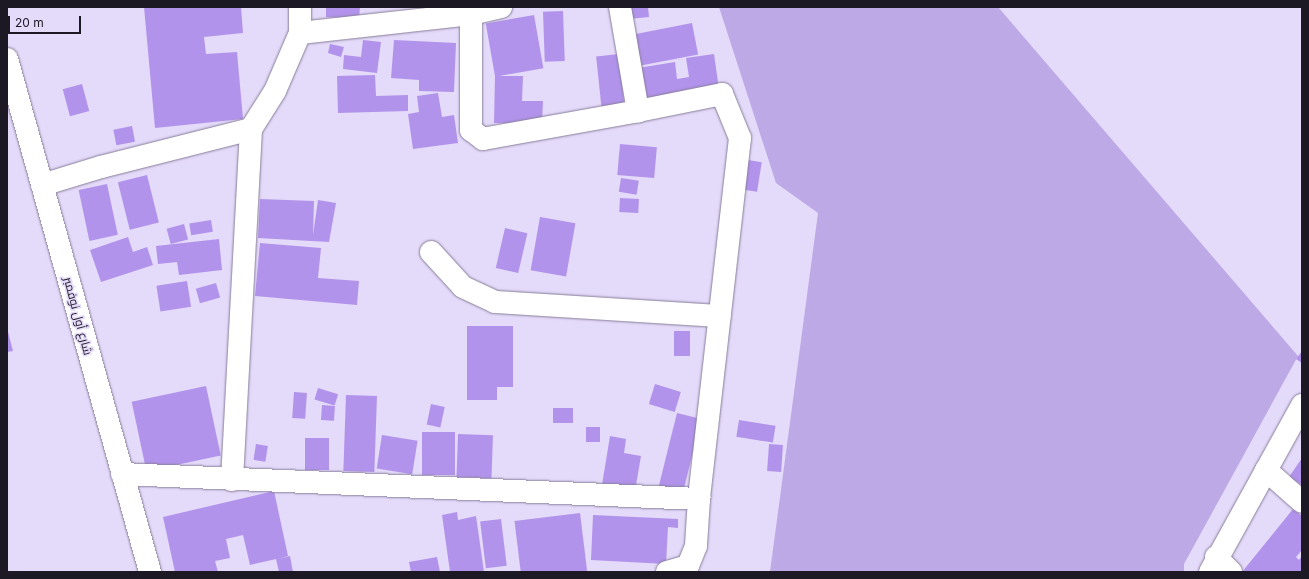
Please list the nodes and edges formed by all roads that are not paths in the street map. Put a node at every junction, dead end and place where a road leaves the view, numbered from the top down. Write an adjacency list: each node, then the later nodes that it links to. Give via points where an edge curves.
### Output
1 (300, 7): 5 (street)
2 (501, 7): 4 (street)
3 (620, 7): 7 (street)
4 (470, 14): 5 (street); 7 (street, via 471,130 483,140)
5 (300, 34): 8 (street, via 275,91)
6 (7, 59): 9 (street, شارع أول نوفمبر)
7 (638, 111): 11 (street, via 722,94 740,138)
8 (251, 129): 9 (street, via 101,167); 15 (street)
9 (42, 185): 14 (street, شارع أول نوفمبر)
10 (431, 252): 11 (street, via 463,287 495,302)
11 (720, 316): 16 (street)
12 (1302, 405): 13 (street)
13 (1266, 470): 17 (street); 18 (street)
14 (122, 474): 15 (street); 19 (street, شارع أول نوفمبر)
15 (232, 480): 16 (street)
16 (699, 499): 20 (street, via 696,546 688,566)
17 (1302, 502)
18 (1213, 565): 21 (street)
19 (150, 572)
20 (667, 572)
21 (1231, 572)

